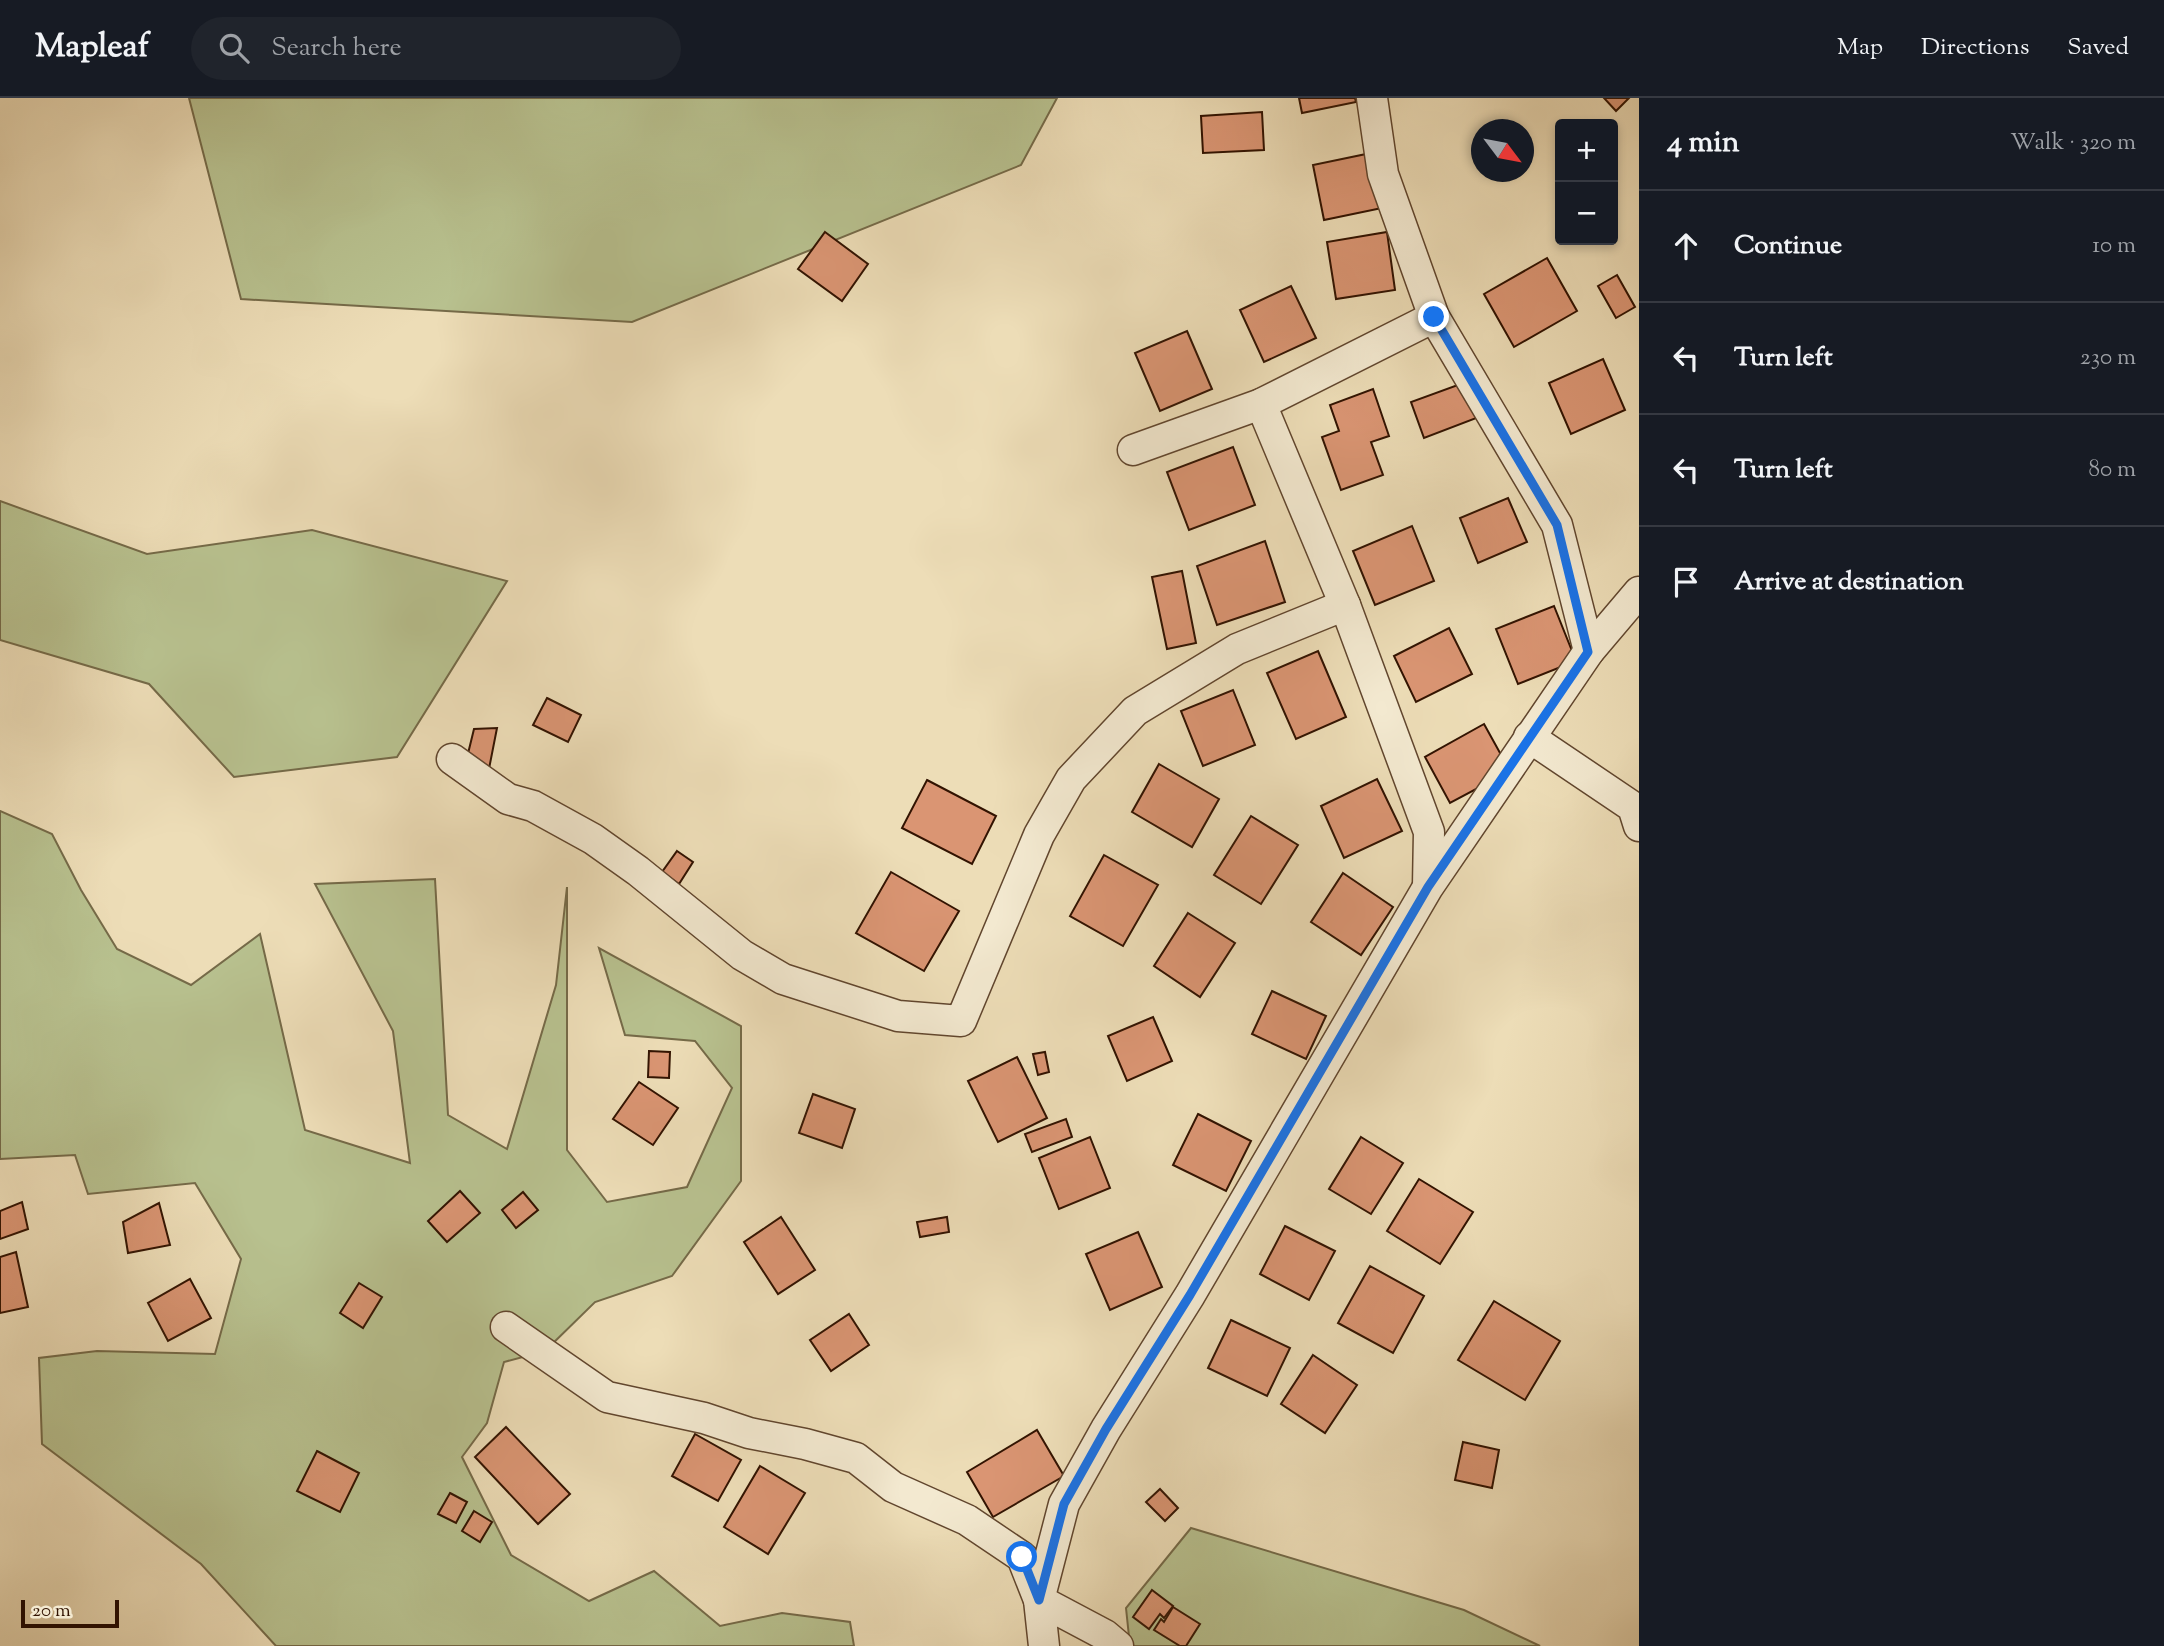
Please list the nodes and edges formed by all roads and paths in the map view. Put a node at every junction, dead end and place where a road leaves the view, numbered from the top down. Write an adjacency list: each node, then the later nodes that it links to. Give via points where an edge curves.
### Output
1 (1372, 98): 2 (street, via 1383,174)
2 (1434, 317): 3 (street); 7 (street, via 1557,525)
3 (1261, 404): 4 (street); 6 (street)
4 (1133, 450)
5 (1639, 592): 7 (street)
6 (1345, 605): 9 (street, via 1237,649 1135,711 1071,779 1039,835 961,1021 898,1016 783,979 742,955 593,839 533,806 508,799); 11 (street, via 1429,832)
7 (1588, 652): 8 (street)
8 (1529, 737): 10 (street, via 1633,807); 11 (street)
9 (452, 759)
10 (1639, 827)
11 (1428, 887): 13 (street, via 1064,1504)
12 (506, 1327): 13 (street, via 607,1396 856,1458 893,1487 968,1520 1022,1557)
13 (1039, 1600): 14 (street); 15 (street)
14 (1044, 1646)
15 (1118, 1646)

